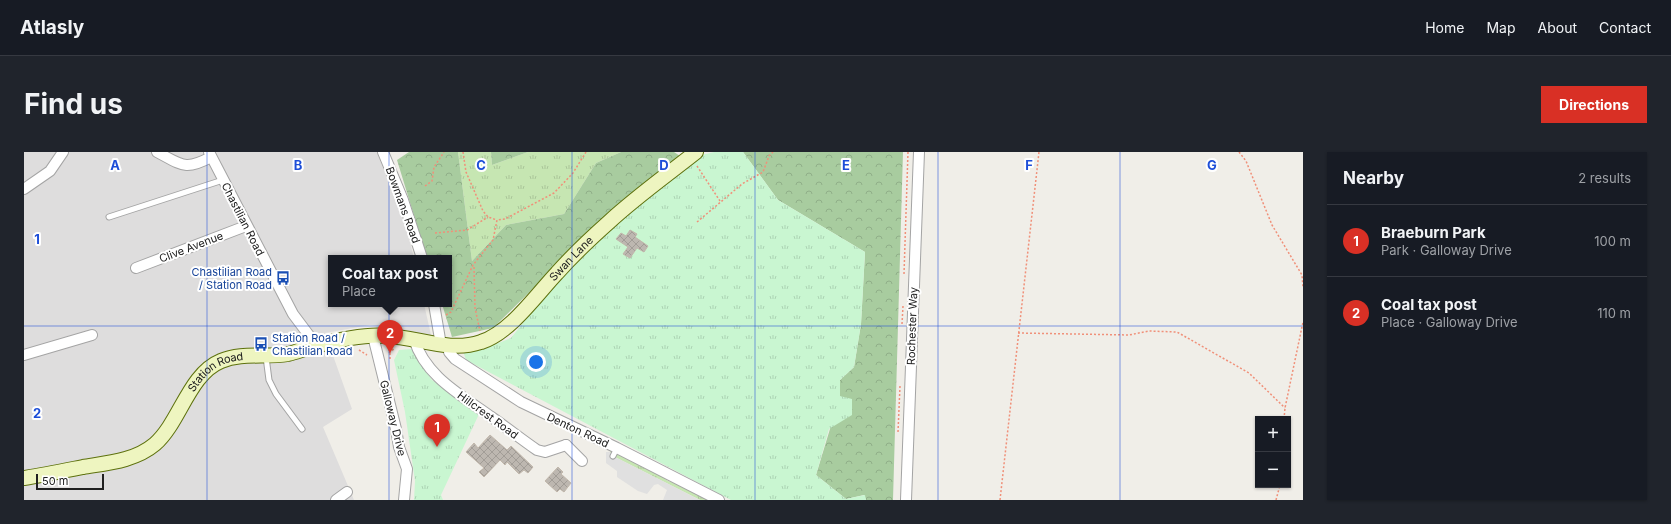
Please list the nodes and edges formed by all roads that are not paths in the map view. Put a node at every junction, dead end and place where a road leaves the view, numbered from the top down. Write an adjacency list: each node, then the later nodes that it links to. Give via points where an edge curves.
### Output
1 (63, 152): 8 (street, via 50,172)
2 (157, 152): 5 (street, via 184,166 200,163)
3 (383, 152): 11 (street, Bowmans Road, via 403,200)
4 (919, 152): 30 (street, Rochester Way)
5 (210, 154): 7 (street, Chastilian Road)
6 (693, 154): 18 (street, Swan Lane, via 609,222 507,326 493,337 482,342)
7 (223, 180): 9 (lane); 10 (street, Chastilian Road)
8 (24, 189)
9 (109, 217)
10 (246, 226): 12 (street, Clive Avenue); 17 (street, Chastilian Road, via 293,314)
11 (421, 255)
12 (136, 268)
13 (435, 307): 18 (street)
14 (92, 335): 19 (street)
15 (373, 336): 16 (street, Station Road); 17 (street, Station Road); 28 (street, Galloway Drive, via 398,443 407,467)
16 (414, 339): 18 (street, Station Road); 23 (street, Hillcrest Road, via 425,362 440,378 537,450 545,452)
17 (317, 346): 20 (street, Station Road, via 290,354)
18 (445, 346): 21 (street, Denton Road, via 453,357 493,385)
19 (24, 355)
20 (266, 356): 22 (lane, via 269,380); 25 (street, Station Road, via 231,358 213,365 196,383 163,435 144,452 118,461)
21 (572, 428): 23 (street); 29 (street, Denton Road, via 615,452)
22 (302, 429)
23 (566, 445): 24 (street)
24 (582, 461)
25 (24, 478)
26 (347, 492): 27 (street)
27 (336, 500)
28 (404, 500)
29 (719, 500)
30 (906, 500)

